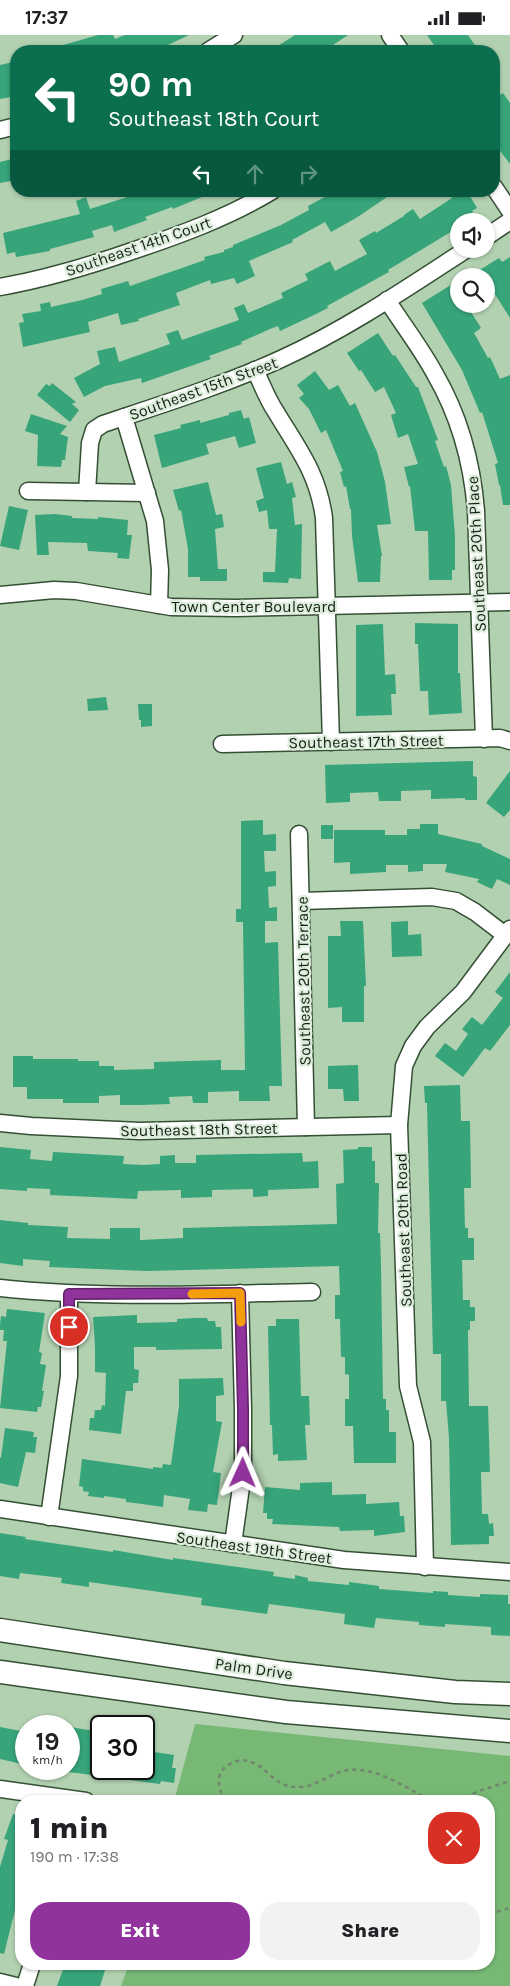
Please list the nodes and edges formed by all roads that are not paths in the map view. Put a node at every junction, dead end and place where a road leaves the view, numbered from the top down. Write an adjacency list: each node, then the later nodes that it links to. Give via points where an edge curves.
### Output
1 (234, 35): 2 (street)
2 (218, 45)
3 (500, 196): 5 (street)
4 (262, 197): 9 (street, Southeast 14th Court, via 182,234 87,266)
5 (510, 211)
6 (510, 221): 7 (street)
7 (495, 231)
8 (453, 258): 10 (street, Southeast 15th Street)
9 (0, 287)
10 (387, 300): 11 (street, Southeast 15th Street, via 291,354); 18 (street, Southeast 20th Place, via 435,373 468,451 476,511)
11 (255, 370): 12 (street, Southeast 15th Street); 20 (street, via 275,411 308,464 321,497)
12 (124, 417): 14 (street, Southeast 15th Street, via 94,430 90,443); 15 (street)
13 (28, 491): 14 (street)
14 (87, 492): 15 (street)
15 (147, 493): 19 (street, via 158,539)
16 (0, 595): 19 (street, Town Center Boulevard, via 76,591)
17 (510, 602): 18 (street, Town Center Boulevard)
18 (480, 603): 20 (street, Town Center Boulevard); 21 (street, Southeast 20th Place)
19 (159, 605): 20 (street, Town Center Boulevard, via 236,608)
20 (327, 606): 22 (street)
21 (484, 739): 22 (street, Southeast 17th Street); 23 (street, Southeast 17th Street)
22 (331, 741): 24 (street, Southeast 17th Street)
23 (510, 741)
24 (222, 744)
25 (299, 835): 26 (street, Southeast 20th Terrace)
26 (301, 901): 27 (street, via 432,897 456,901); 30 (street, Southeast 20th Terrace)
27 (508, 932): 29 (street, Southeast 20th Road, via 463,992 427,1027 413,1046 404,1066)
28 (0, 1123): 30 (street, Southeast 18th Street, via 140,1131)
29 (399, 1125): 30 (street, Southeast 18th Street); 38 (street, Southeast 20th Road, via 408,1386 422,1442)
30 (306, 1127)
31 (0, 1288): 34 (street)
32 (312, 1292): 33 (street)
33 (240, 1293): 34 (street); 37 (street, via 243,1464)
34 (69, 1294): 36 (street, via 69,1376)
35 (0, 1509): 36 (street, Southeast 19th Street)
36 (49, 1517): 37 (street, Southeast 19th Street)
37 (233, 1544): 38 (street, Southeast 19th Street, via 344,1560)
38 (425, 1567): 39 (street, Southeast 19th Street)
39 (510, 1572)
40 (0, 1630): 42 (main road, Palm Drive, via 284,1673 455,1692)
41 (0, 1672): 43 (main road, via 286,1711)
42 (510, 1694)
43 (510, 1731)
44 (0, 1789): 45 (street)
45 (42, 1795)
46 (30, 1970): 49 (street)
47 (0, 1982): 48 (street)
48 (16, 1986)
49 (25, 1986)

